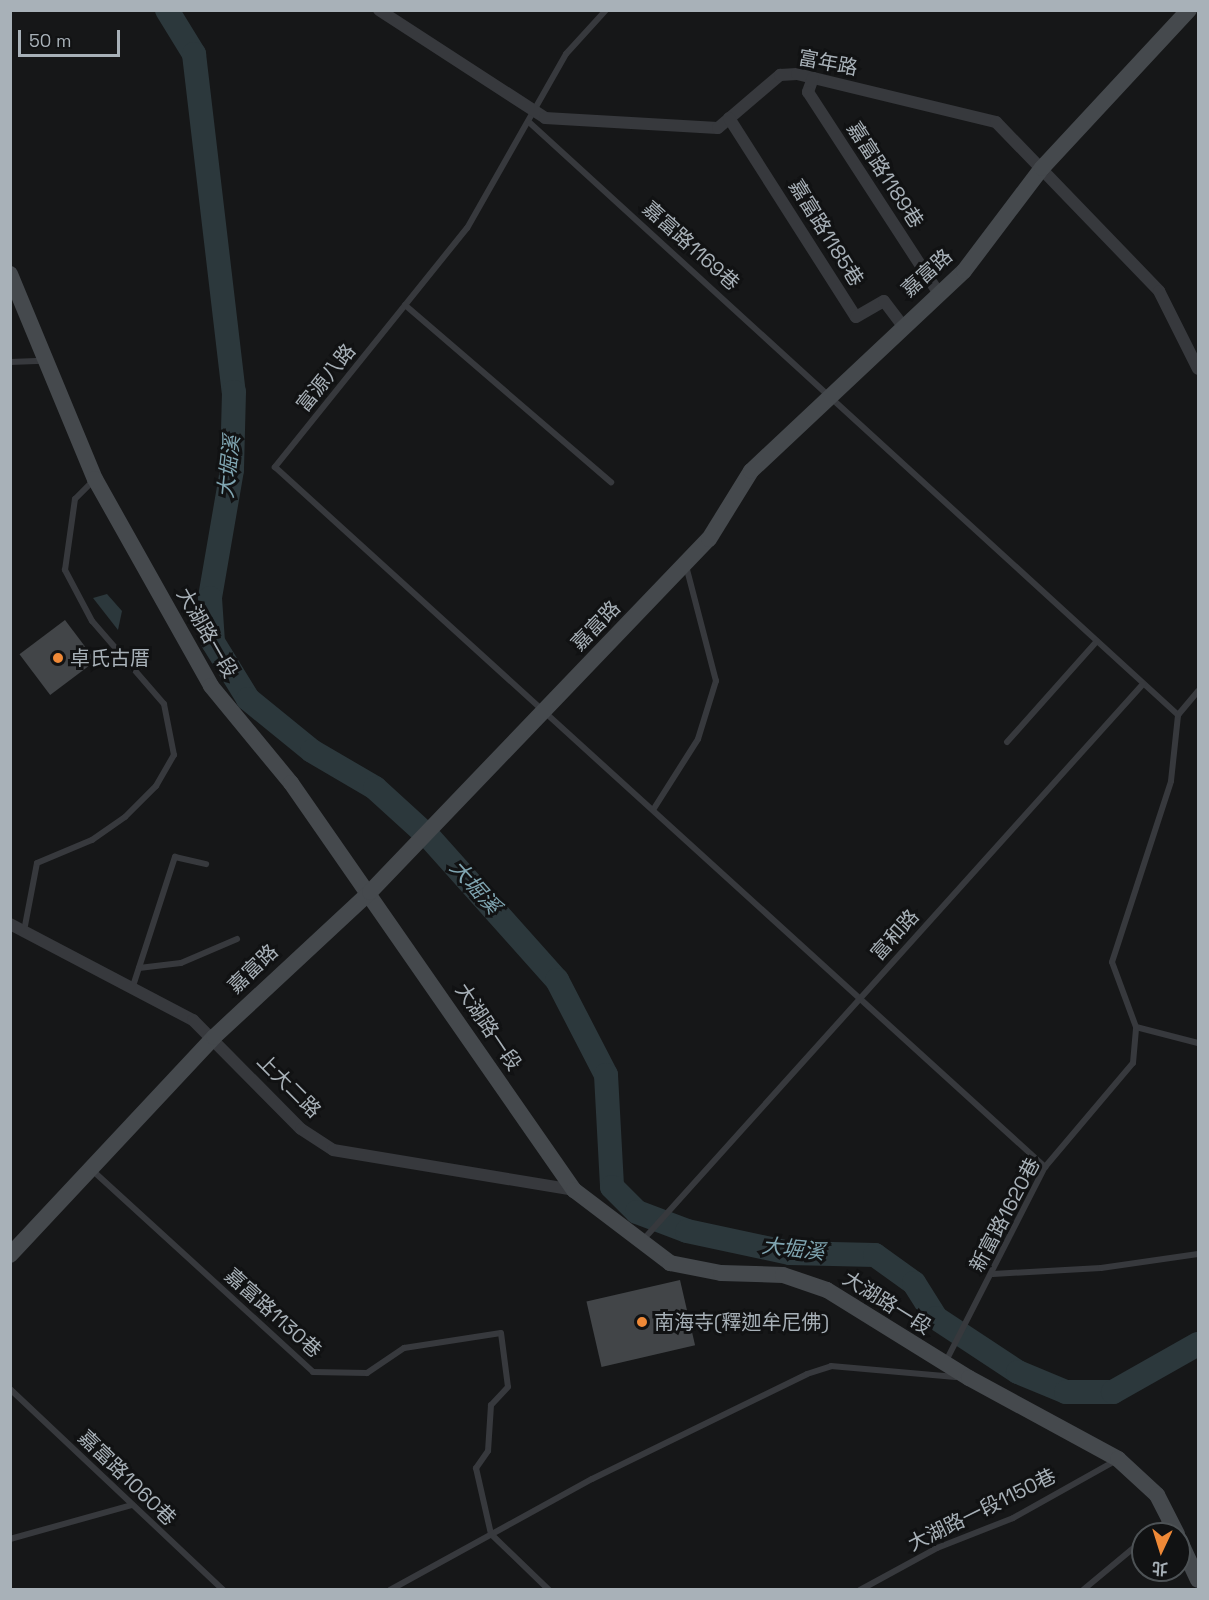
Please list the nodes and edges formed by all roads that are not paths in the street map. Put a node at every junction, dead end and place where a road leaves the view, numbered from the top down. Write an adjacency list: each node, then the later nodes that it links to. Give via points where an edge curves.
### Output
1 (378, 10): 6 (street, 富年路)
2 (606, 10): 6 (lane, 富源八路, via 566,54)
3 (1189, 10): 7 (street, 嘉富路)
4 (813, 78): 5 (street, 富年路, via 780,75); 7 (street, 富年路, via 996,122); 9 (street, 嘉富路1189巷, via 808,93)
5 (729, 118): 6 (street, 富年路, via 718,128); 11 (street, 嘉富路1185巷, via 856,317 884,301)
6 (533, 119): 10 (lane, 富源八路, via 467,228); 15 (lane, 嘉富路1169巷)
7 (1042, 168): 9 (street, 嘉富路, via 964,271); 14 (street, 富年路, via 1158,291)
8 (10, 274): 12 (street, 大湖路一段)
9 (938, 292): 11 (street, 嘉富路)
10 (405, 305): 17 (lane); 22 (lane, 富源八路, via 275,467)
11 (902, 325): 15 (street, 嘉富路)
12 (43, 361): 13 (lane); 16 (street, 大湖路一段)
13 (10, 362)
14 (1198, 369)
15 (830, 395): 18 (street, 嘉富路, via 811,421 751,471 709,539); 19 (lane, 嘉富路1169巷)
16 (95, 479): 27 (street, 大湖路一段, via 211,686 291,783); 29 (lane, via 75,499 64,570 92,621 164,704 174,755 156,786 125,817 92,840 37,863)
17 (611, 482)
18 (685, 563): 22 (street, 嘉富路); 25 (lane, via 716,681 698,739)
19 (1097, 641): 20 (lane, 嘉富路1169巷); 24 (lane)
20 (1143, 684): 23 (lane, 嘉富路1169巷); 33 (lane, 富和路)
21 (1198, 691): 23 (lane)
22 (544, 711): 25 (lane); 27 (street, 嘉富路)
23 (1178, 715): 34 (lane, 新富路1620巷, via 1171,781 1112,962)
24 (1007, 742)
25 (653, 810): 33 (lane)
26 (206, 864): 31 (lane, via 175,857)
27 (370, 892): 35 (street, 嘉富路); 39 (street, 大湖路一段)
28 (10, 924): 29 (street, 上大二路)
29 (24, 932): 32 (street, 上大二路)
30 (237, 939): 31 (lane, via 181,963)
31 (139, 968): 32 (lane)
32 (133, 986): 35 (street, 上大二路)
33 (860, 998): 37 (lane); 40 (lane, 富和路)
34 (1136, 1028): 36 (lane); 37 (lane, 新富路1620巷, via 1133,1063)
35 (213, 1037): 38 (street, 嘉富路); 39 (street, 上大二路, via 301,1129 333,1150)
36 (1198, 1043)
37 (1046, 1167): 43 (lane, 新富路1620巷)
38 (91, 1169): 42 (street, 嘉富路); 52 (lane, 嘉富路1130巷, via 313,1372 367,1372 404,1348 501,1333 508,1387 491,1405 488,1451 476,1468)
39 (574, 1190): 40 (street, 大湖路一段)
40 (645, 1238): 44 (street, 大湖路一段, via 670,1263 721,1273 783,1275 827,1290)
41 (1198, 1254): 43 (lane, via 1101,1268)
42 (10, 1255)
43 (993, 1274): 44 (lane, 新富路1620巷)
44 (945, 1363): 45 (street, 大湖路一段)
45 (969, 1378): 47 (street, 大湖路一段); 52 (lane, via 840,1366 807,1374)
46 (10, 1389): 48 (lane, 嘉富路1060巷)
47 (1118, 1459): 49 (street, 大湖路一段, via 1157,1495); 57 (lane, 大湖路一段1150巷, via 1013,1518)
48 (132, 1505): 53 (lane); 58 (lane, 嘉富路1060巷)
49 (1170, 1519): 50 (lane); 51 (street, 大湖路一段)
50 (1166, 1522)
51 (1171, 1522)
52 (491, 1534): 59 (lane); 60 (lane)
53 (10, 1539)
54 (1131, 1550): 62 (lane)
55 (1191, 1565): 56 (street)
56 (1198, 1580)
57 (871, 1587): 61 (lane, 大湖路一段1150巷)
58 (223, 1590)
59 (390, 1590)
60 (549, 1590)
61 (860, 1590)
62 (1083, 1590)

